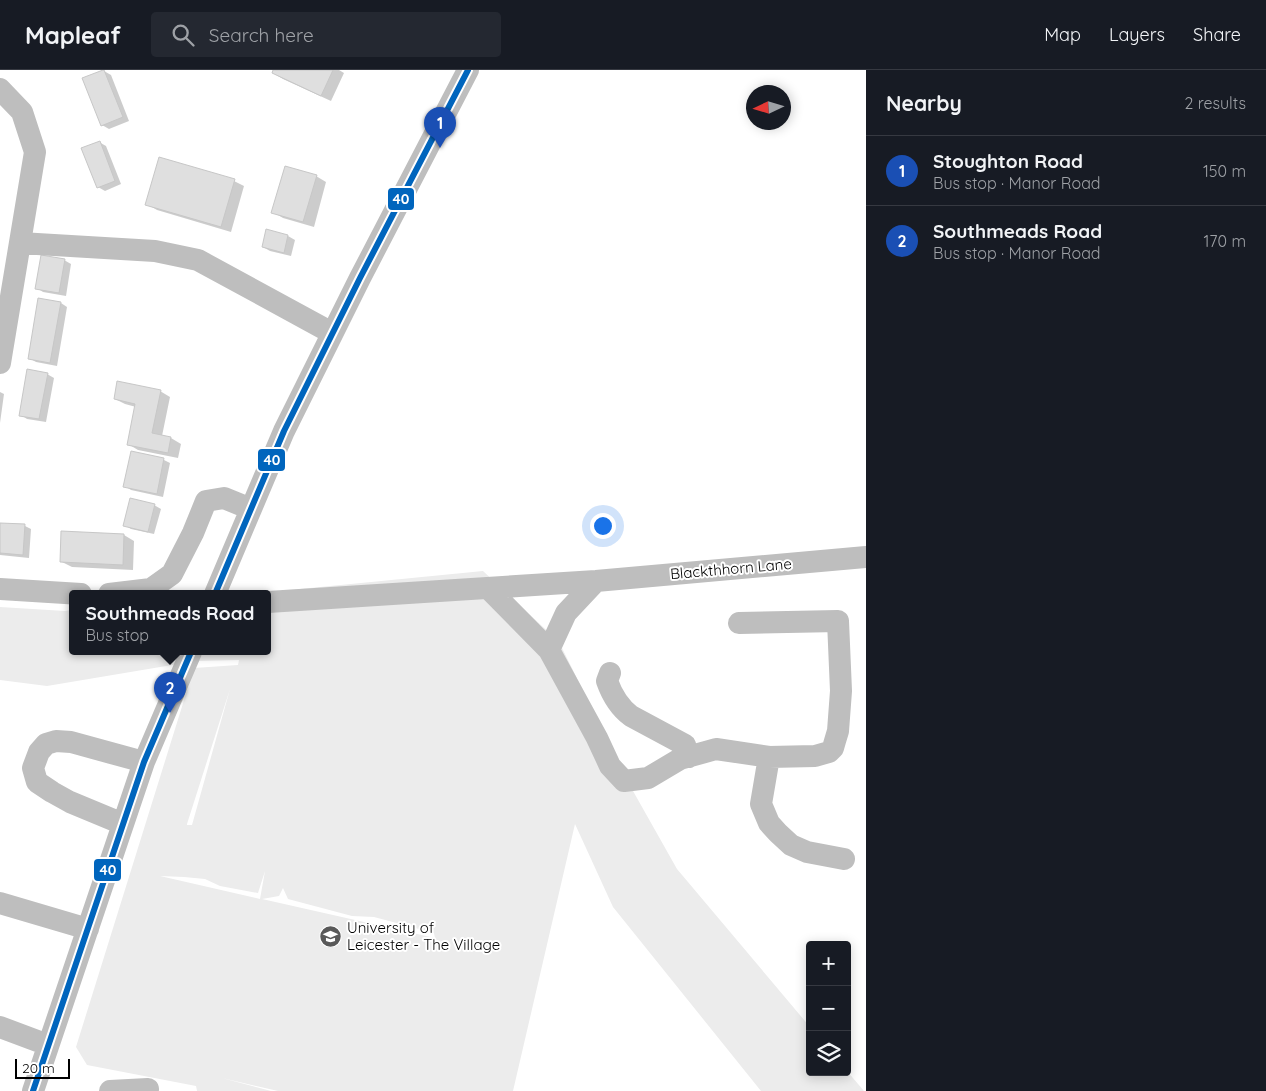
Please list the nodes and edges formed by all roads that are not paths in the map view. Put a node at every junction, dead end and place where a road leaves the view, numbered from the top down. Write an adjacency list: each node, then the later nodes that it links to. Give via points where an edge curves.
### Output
1 (468, 70): 5 (street)
2 (0, 89): 3 (street, via 22,112 35,152)
3 (20, 243): 4 (street); 5 (street, via 155,251 198,260)
4 (4, 317): 6 (street)
5 (332, 333): 7 (street, via 284,431)
6 (0, 363)
7 (251, 509): 12 (street, via 224,498 206,500 172,574 151,588); 13 (street)
8 (866, 557): 9 (street, Blackthhorn Lane)
9 (596, 581): 10 (street, Blackthhorn Lane); 17 (street, via 566,613)
10 (488, 588): 15 (street, Blackthhorn Lane); 17 (street)
11 (0, 590): 14 (street)
12 (137, 590)
13 (217, 590)
14 (69, 593)
15 (271, 602)
16 (738, 623): 21 (street, via 838,621 841,691 836,741 828,752 815,756)
17 (549, 650): 20 (street, via 610,766 624,781 648,778)
18 (190, 655): 22 (street)
19 (610, 673): 20 (street, via 607,681 624,711 685,745)
20 (689, 757): 21 (street, via 716,749)
21 (768, 757): 24 (street, via 761,804 769,822 791,845 807,852)
22 (144, 762): 23 (street); 23 (street, via 71,742 56,741 46,744 39,752 33,768 37,782 52,792)
23 (123, 824): 26 (street)
24 (844, 859)
25 (0, 903): 26 (street)
26 (88, 929): 28 (street)
27 (0, 1027): 28 (street)
28 (48, 1045): 30 (street)
29 (148, 1088): 31 (street)
30 (33, 1091)
31 (110, 1091)

